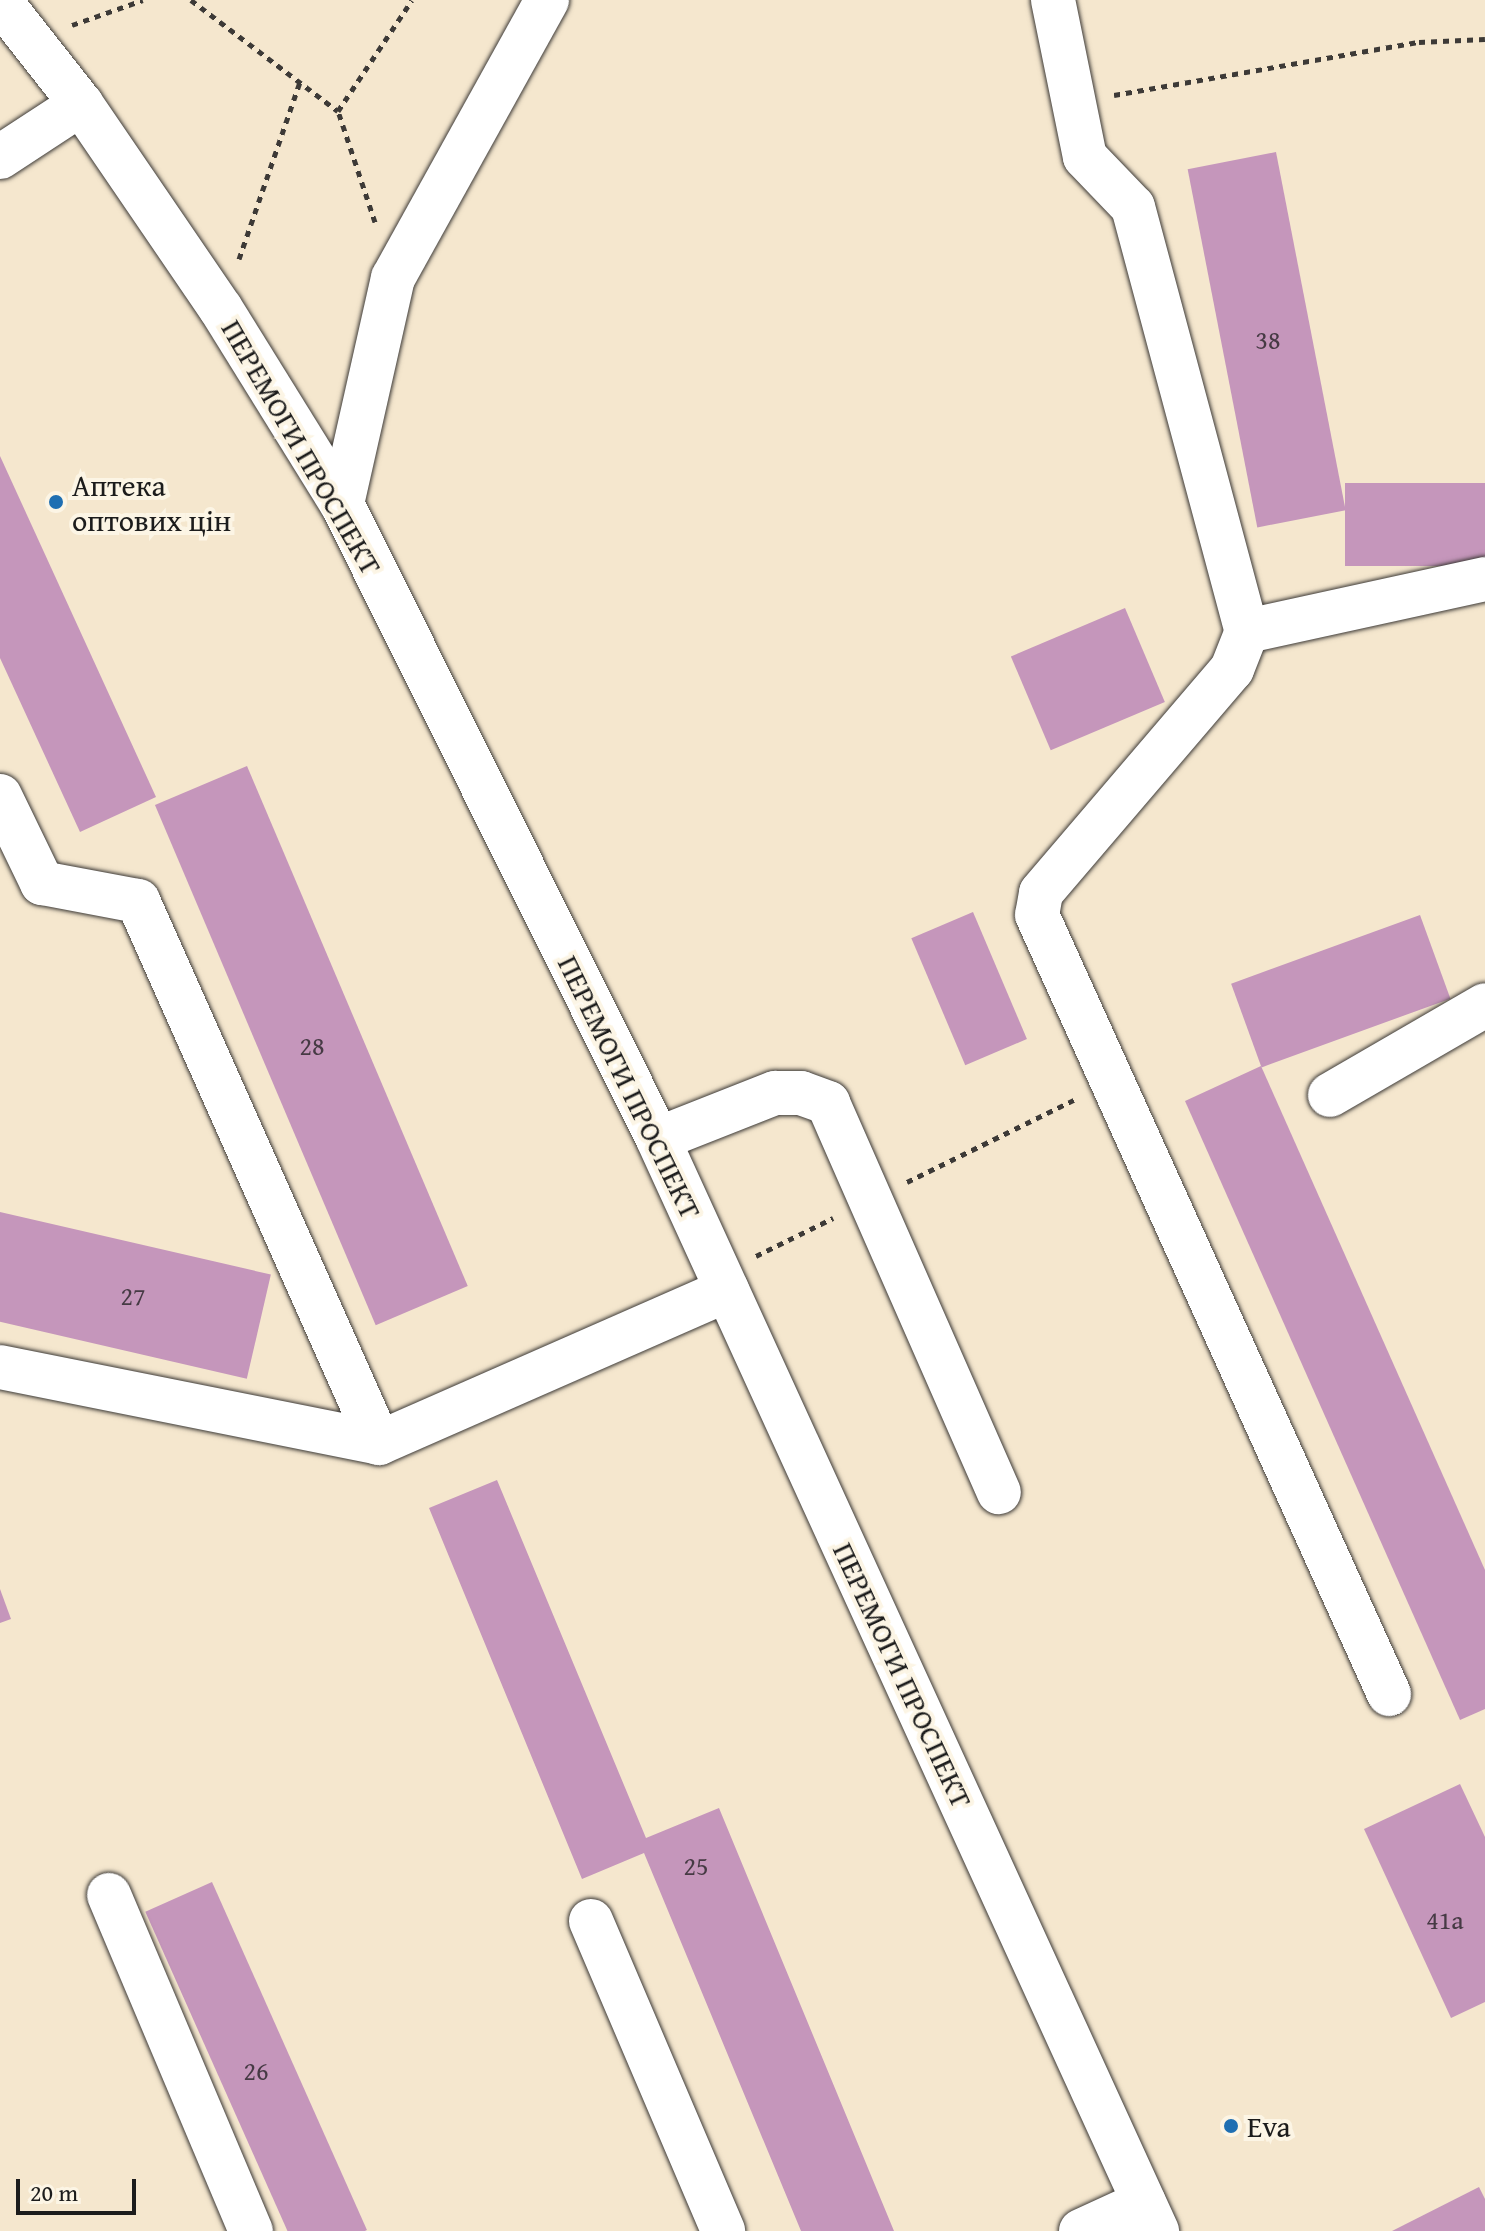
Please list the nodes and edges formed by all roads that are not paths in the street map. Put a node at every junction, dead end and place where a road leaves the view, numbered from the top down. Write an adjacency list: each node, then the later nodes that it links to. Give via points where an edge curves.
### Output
1 (547, 0): 6 (street, via 393,278)
2 (1053, 0): 8 (street, via 1085,157 1133,207)
3 (0, 1): 4 (street, ПЕРЕМОГИ ПРОСПЕКТ)
4 (81, 104): 5 (street); 6 (street, ПЕРЕМОГИ ПРОСПЕКТ, via 221,309)
5 (0, 157)
6 (342, 504): 12 (street, ПЕРЕМОГИ ПРОСПЕКТ)
7 (1485, 579): 8 (street)
8 (1247, 631): 17 (street, via 1232,669 1041,893 1037,915 1041,934)
9 (0, 796): 15 (street, via 42,883 138,901)
10 (1485, 1005): 11 (street)
11 (1330, 1095)
12 (658, 1139): 13 (street, ПЕРЕМОГИ ПРОСПЕКТ); 16 (street, via 775,1093 801,1093 828,1103)
13 (723, 1282): 15 (street); 20 (street, ПЕРЕМОГИ ПРОСПЕКТ)
14 (0, 1367): 15 (street)
15 (379, 1443)
16 (999, 1492)
17 (1389, 1694)
18 (109, 1895): 21 (street)
19 (591, 1921): 22 (street)
20 (1151, 2217): 23 (street)
21 (251, 2231)
22 (723, 2231)
23 (1081, 2231)

